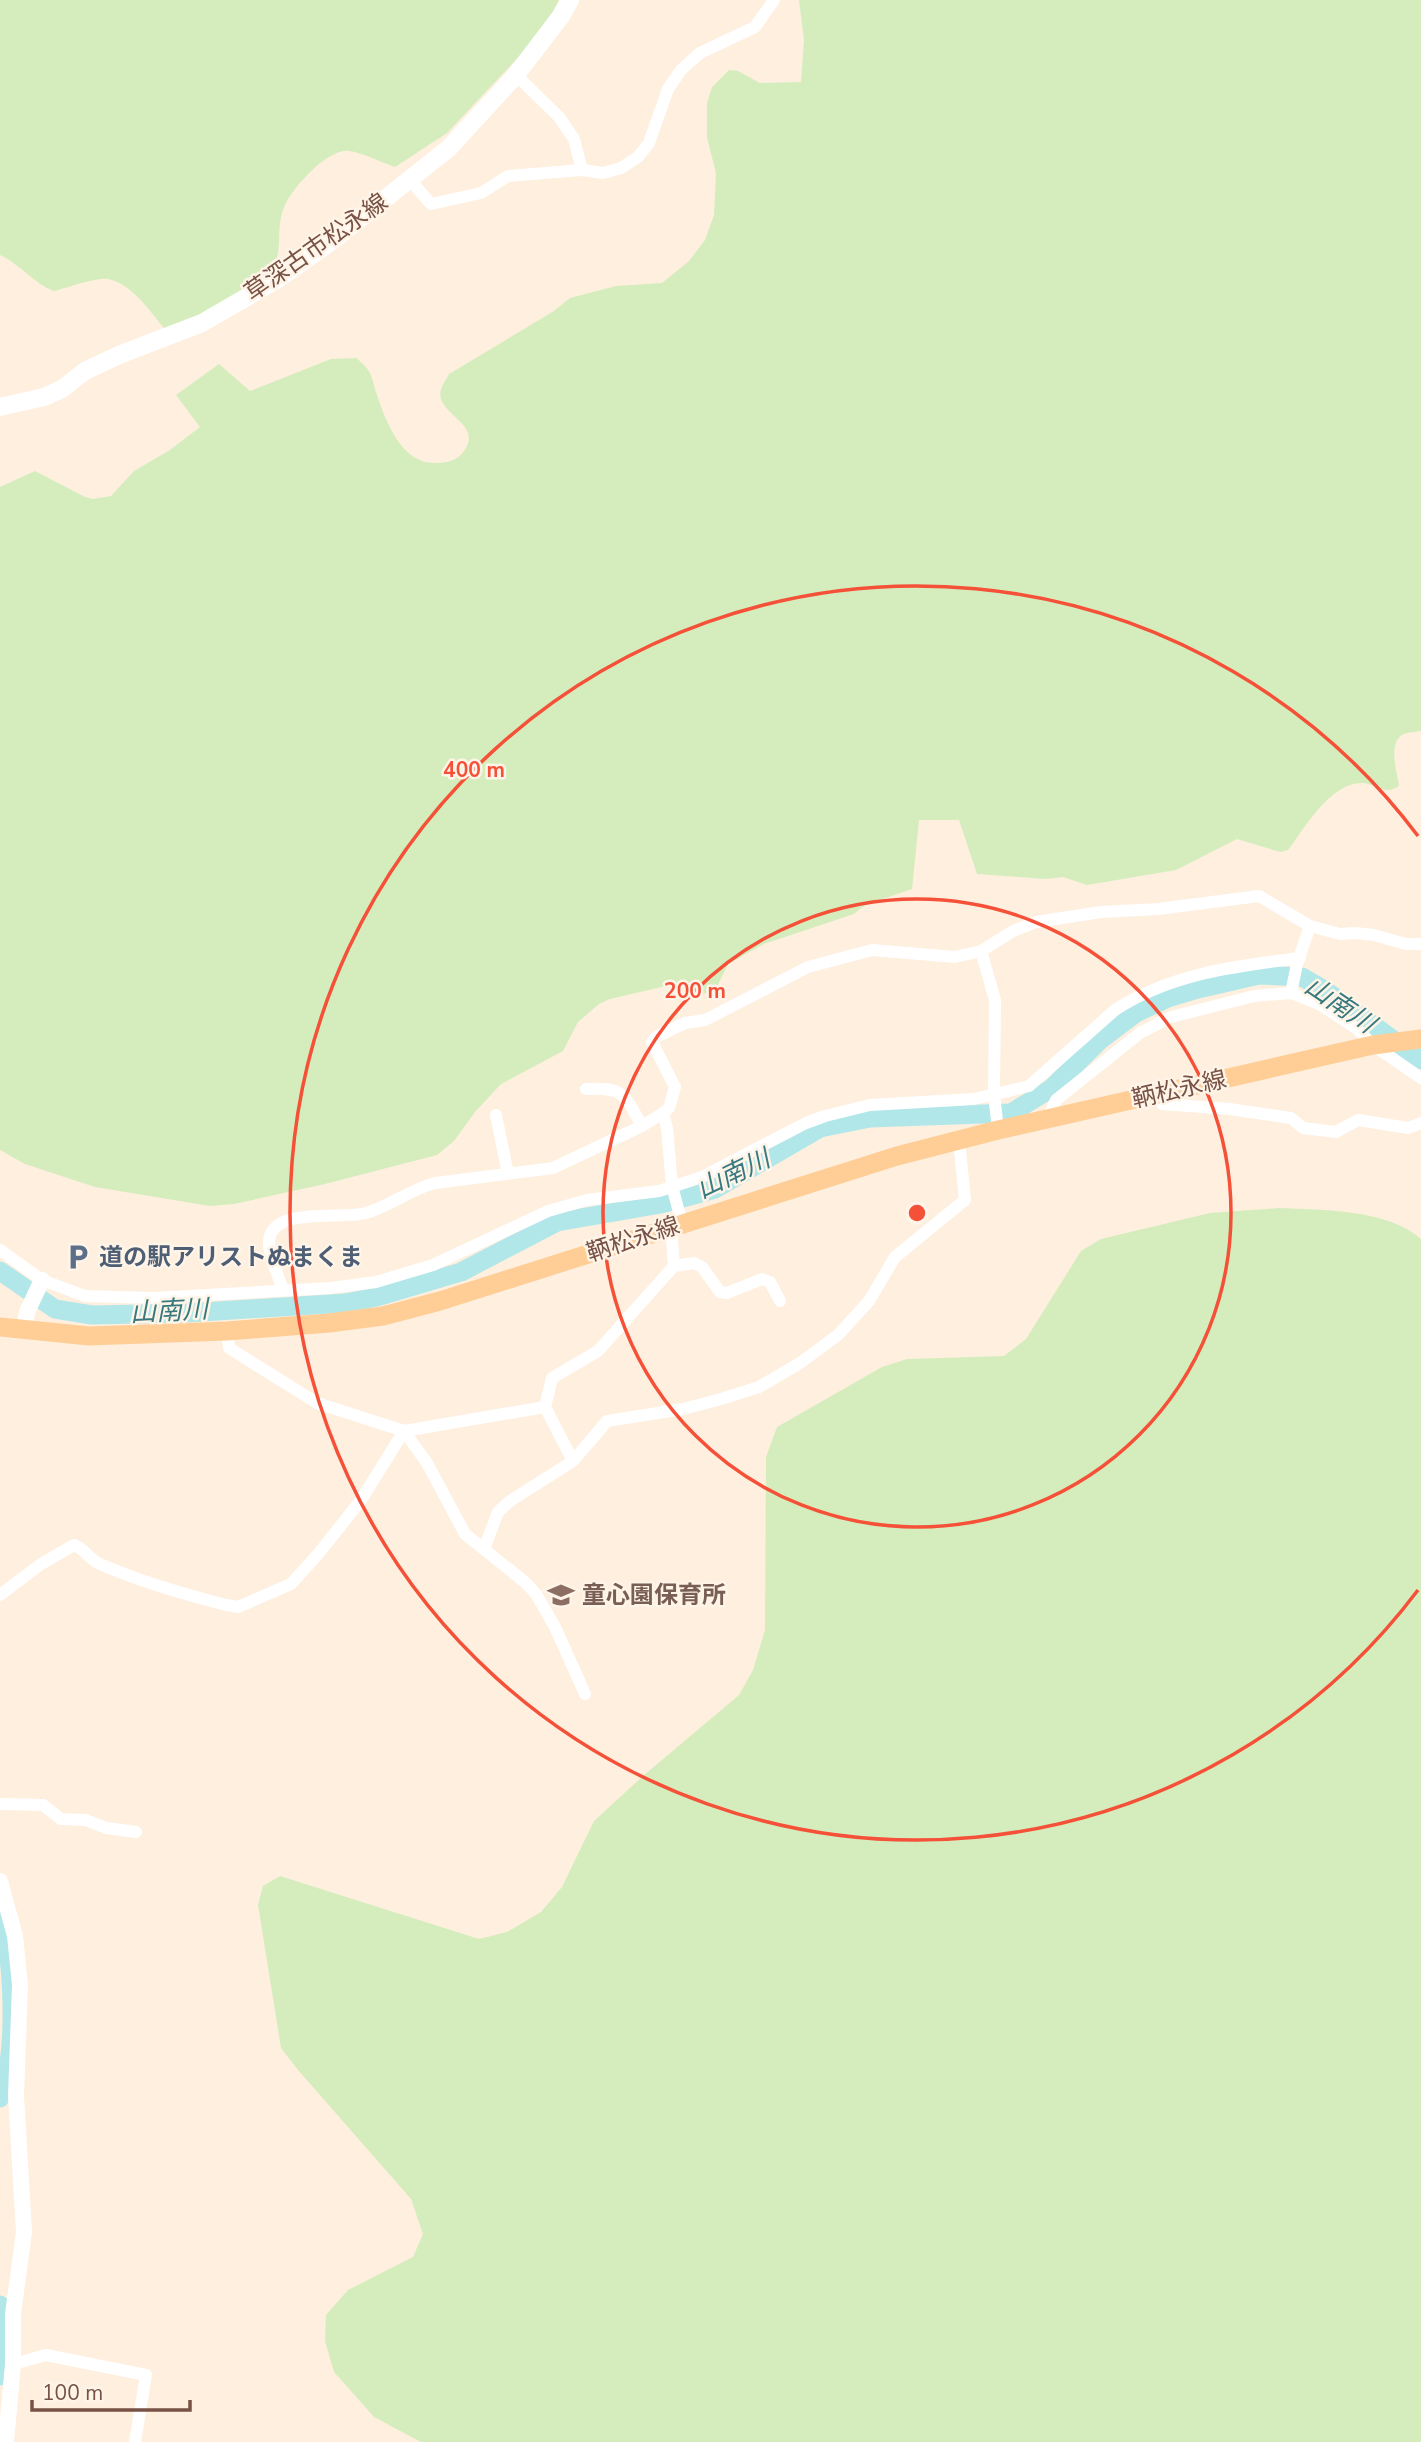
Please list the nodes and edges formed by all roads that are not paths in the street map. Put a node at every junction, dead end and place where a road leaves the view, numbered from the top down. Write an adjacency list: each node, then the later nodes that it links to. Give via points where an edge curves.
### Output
1 (570, 0): 3 (main road, 草深古市松永線)
2 (774, 0): 4 (street, via 755,27 700,54 681,70 668,89 649,143 638,157 603,173)
3 (516, 75): 4 (street, via 559,117 574,139); 5 (main road, 草深古市松永線, via 449,148)
4 (582, 170): 5 (street, via 508,176 481,193 431,204)
5 (410, 180): 6 (main road, 草深古市松永線, via 278,279 202,323 119,355 44,397)
6 (0, 407)
7 (1310, 926): 8 (street); 9 (street, via 1259,896 1036,922); 10 (street)
8 (1421, 944)
9 (981, 951): 17 (street, via 995,1000); 18 (street, via 955,957 872,950 859,953 808,967 705,1020 685,1023 656,1037 652,1042 675,1087)
10 (1298, 961): 11 (street); 17 (street, via 1209,971 1156,988 1115,1010 1029,1086)
11 (1291, 990): 13 (street); 20 (street, via 1205,1007 1140,1033 1056,1100)
12 (1420, 1039): 13 (main road, 鞆松永線)
13 (1376, 1044): 14 (street); 16 (main road, 鞆松永線)
14 (1421, 1078)
15 (586, 1088): 22 (street, via 617,1090)
16 (1154, 1095): 20 (main road, 鞆松永線); 21 (street, via 1163,1104 1279,1116 1291,1118 1303,1128 1336,1132 1358,1120 1408,1128)
17 (994, 1096): 23 (street); 26 (street, via 870,1105 824,1116)
18 (663, 1113): 22 (street); 26 (street)
19 (496, 1115): 25 (street)
20 (1047, 1119): 23 (main road, 鞆松永線)
21 (1421, 1123)
22 (642, 1126): 25 (street, via 553,1168)
23 (998, 1126): 24 (main road, 鞆松永線)
24 (959, 1140): 27 (main road, 鞆松永線); 38 (street, via 965,1200 895,1257 869,1301 838,1335 759,1387 683,1409 607,1421)
25 (508, 1174): 31 (street, via 422,1187 365,1213 276,1224 270,1231 269,1246)
26 (673, 1189): 27 (street); 31 (street, via 587,1200 548,1211 433,1265 376,1282)
27 (677, 1220): 29 (street); 35 (main road, 鞆松永線, via 383,1316)
28 (0, 1250): 30 (street)
29 (674, 1266): 32 (street, via 694,1262 720,1292 762,1279 770,1282); 36 (street, via 598,1351 552,1378)
30 (41, 1283): 31 (street, via 85,1296 154,1298); 33 (street)
31 (283, 1290)
32 (780, 1301)
33 (26, 1321): 34 (main road, 鞆松永線); 35 (main road, 鞆松永線, via 89,1336)
34 (0, 1327)
35 (227, 1331): 37 (street, via 229,1349 317,1403)
36 (545, 1407): 37 (street); 38 (street)
37 (404, 1431): 39 (street, via 465,1534); 40 (street, via 361,1500 291,1584 238,1607 145,1583 96,1562 74,1545)
38 (573, 1461): 39 (street, via 498,1512)
39 (484, 1549): 41 (street, via 536,1594)
40 (0, 1595)
41 (585, 1694)
42 (0, 1804): 43 (street, via 43,1805 61,1819)
43 (136, 1832)
44 (0, 1881): 45 (street, via 15,1936 20,1985 16,2095 24,2232 13,2314)
45 (13, 2364): 46 (street); 47 (street, via 46,2355 145,2375)
46 (6, 2442)
47 (135, 2442)

